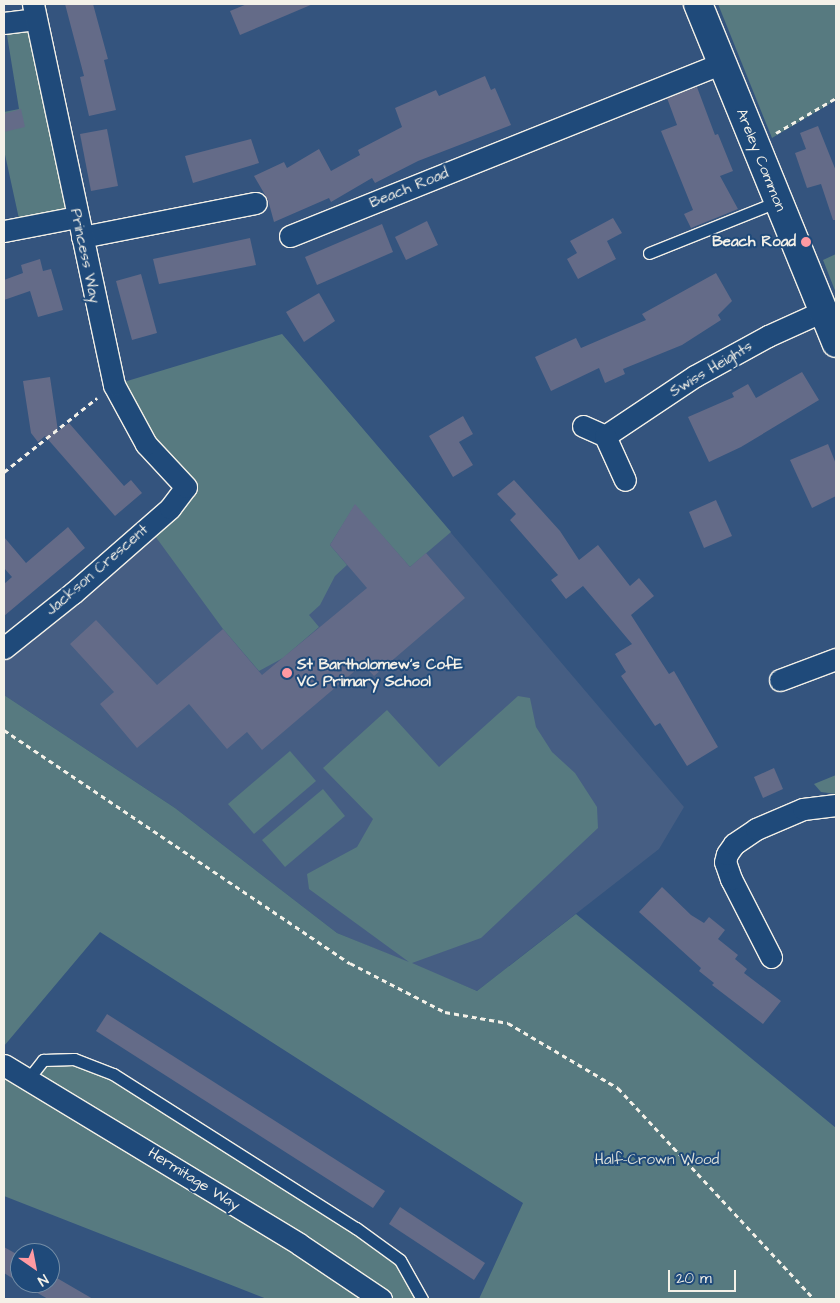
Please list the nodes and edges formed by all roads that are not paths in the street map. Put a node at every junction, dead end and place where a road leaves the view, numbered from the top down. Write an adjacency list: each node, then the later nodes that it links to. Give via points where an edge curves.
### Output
1 (698, 4): 4 (main road, Areley Common)
2 (34, 12): 3 (street); 7 (street, Princess Way)
3 (4, 23)
4 (722, 63): 5 (main road, Areley Common); 9 (street, Beach Road)
5 (779, 201): 10 (lane); 11 (main road, Areley Common)
6 (256, 203): 7 (street)
7 (79, 227): 8 (street); 16 (street, Princess Way, via 114,385 146,444)
8 (4, 231)
9 (290, 236)
10 (650, 253)
11 (823, 311): 12 (main road, Areley Common); 14 (street, Swiss Heights, via 768,336 695,376)
12 (836, 343)
13 (583, 426): 14 (street)
14 (605, 436): 15 (street)
15 (625, 480)
16 (186, 487): 17 (street, Jackson Crescent, via 170,508)
17 (4, 648)
18 (836, 659): 19 (street)
19 (780, 680)
20 (836, 805): 21 (street, via 803,809 756,830 734,844 727,854 725,862 731,880)
21 (771, 957)
22 (4, 1065): 23 (street, Hermitage Way)
23 (29, 1078): 24 (street, Hermitage Way, via 299,1244); 25 (lane, via 43,1060 74,1060 113,1074 356,1228 400,1260)
24 (381, 1299)
25 (422, 1299)

